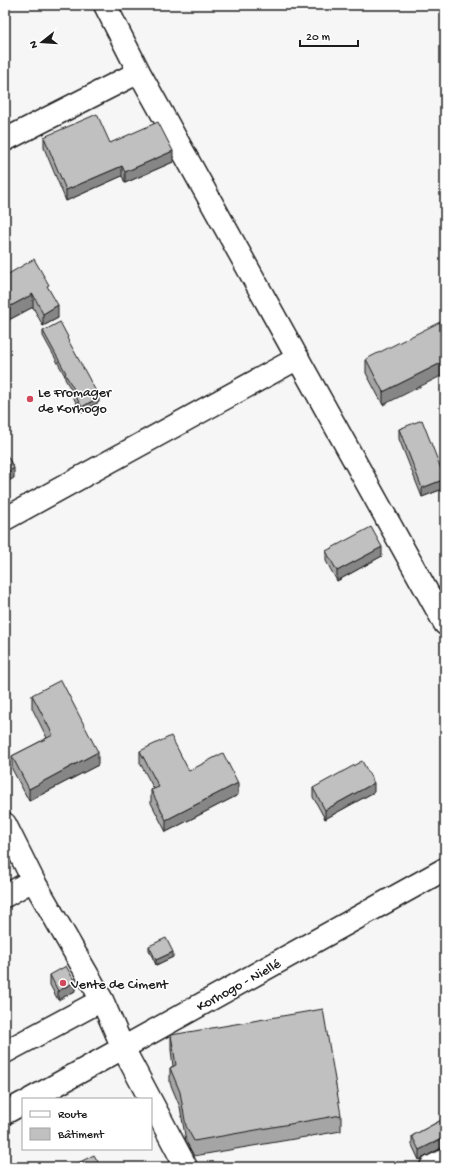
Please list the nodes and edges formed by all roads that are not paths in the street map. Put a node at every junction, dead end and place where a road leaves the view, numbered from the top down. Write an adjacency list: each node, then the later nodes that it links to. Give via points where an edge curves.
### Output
1 (105, 5): 2 (street)
2 (139, 72): 3 (street); 4 (street)
3 (5, 140)
4 (298, 358): 5 (street); 6 (street)
5 (5, 519)
6 (445, 624)
7 (5, 824): 9 (street)
8 (445, 869): 12 (street, Korhogo - Niellé)
9 (34, 880): 10 (street); 11 (street)
10 (5, 896)
11 (102, 1000): 12 (street); 13 (street)
12 (123, 1048): 14 (street, Korhogo - Niellé); 15 (street)
13 (5, 1052)
14 (33, 1098)
15 (149, 1098)
16 (22, 1104): 18 (street)
17 (152, 1104): 20 (street)
18 (5, 1113)
19 (445, 1160): 21 (street)
20 (186, 1167)
21 (431, 1167)

